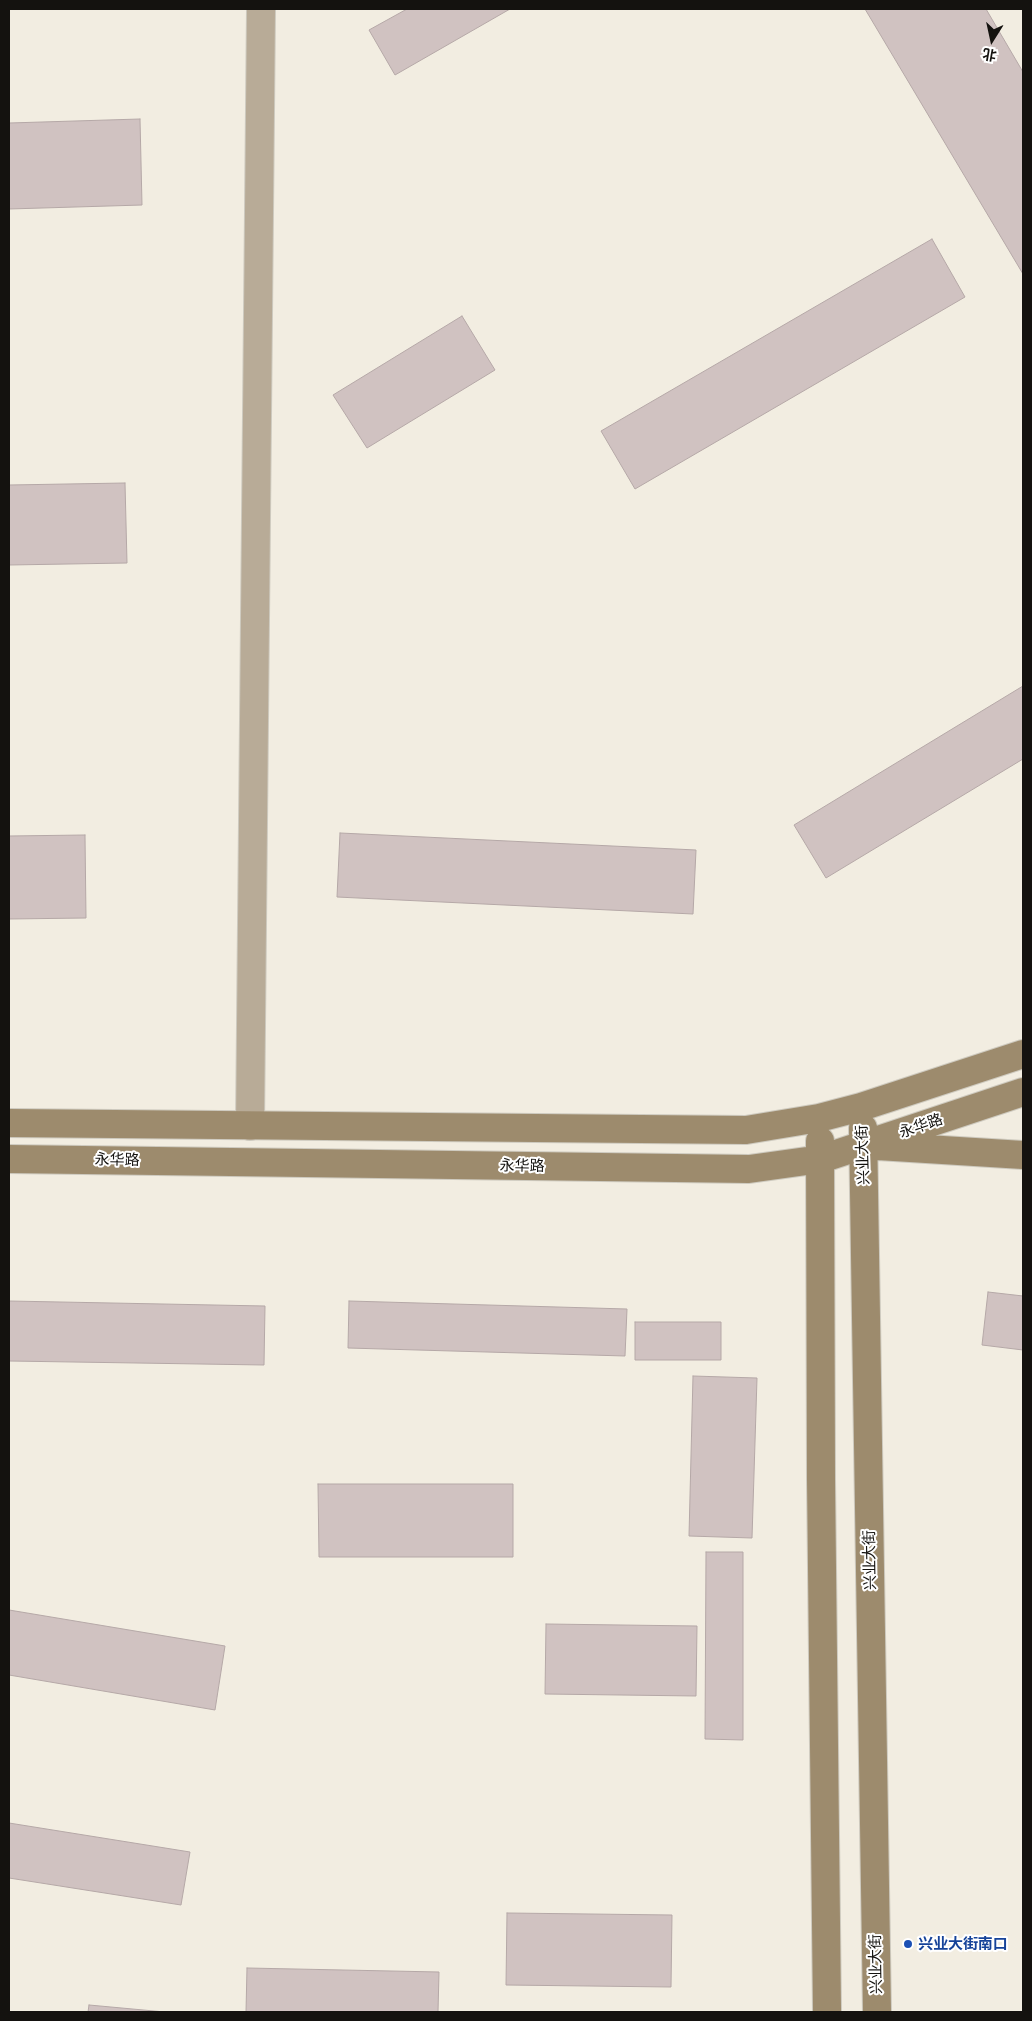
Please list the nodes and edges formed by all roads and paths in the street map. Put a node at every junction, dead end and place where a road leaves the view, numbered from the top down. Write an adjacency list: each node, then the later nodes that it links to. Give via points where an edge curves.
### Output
1 (261, 9): 7 (street)
2 (1023, 1054): 4 (main road)
3 (1023, 1092): 8 (main road, 永华路)
4 (861, 1107): 5 (main road); 8 (main road, 兴业大街)
5 (818, 1118): 7 (main road, via 746,1130); 11 (main road)
6 (9, 1123): 7 (main road)
7 (250, 1126)
8 (864, 1146): 9 (main road); 11 (main road, 永华路); 13 (main road, 兴业大街)
9 (1023, 1155)
10 (9, 1159): 11 (main road, 永华路, via 749,1169)
11 (821, 1159): 12 (main road)
12 (827, 2012)
13 (877, 2012)

